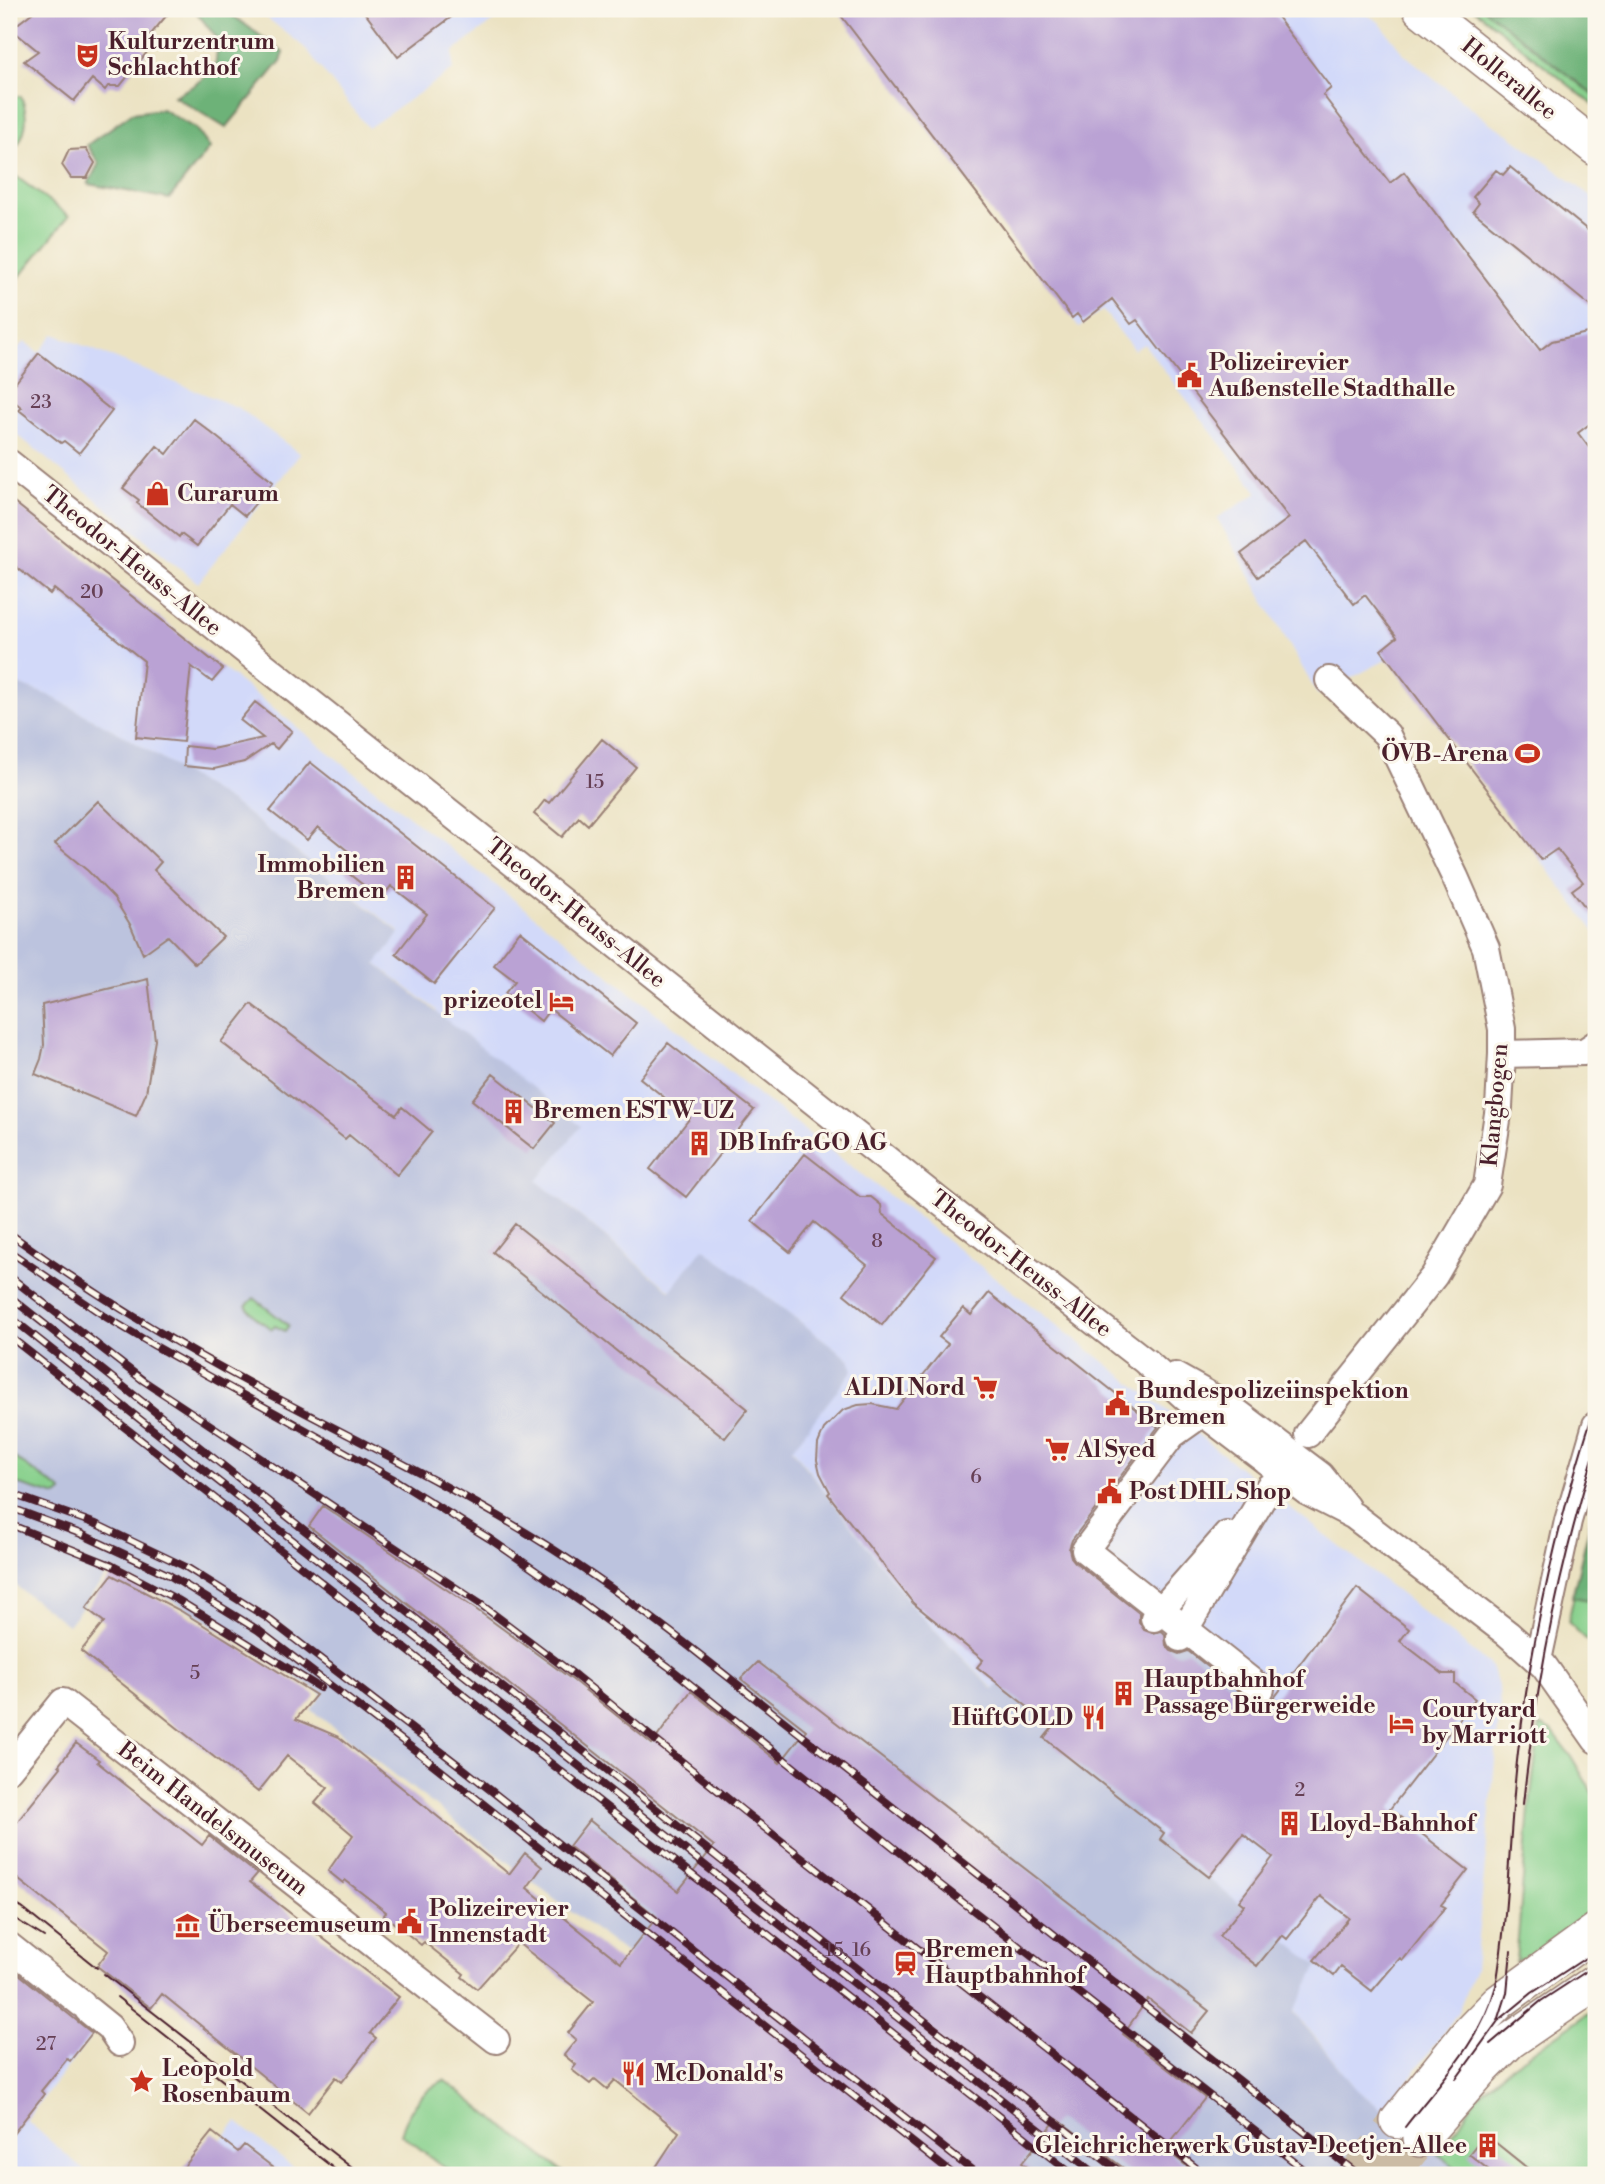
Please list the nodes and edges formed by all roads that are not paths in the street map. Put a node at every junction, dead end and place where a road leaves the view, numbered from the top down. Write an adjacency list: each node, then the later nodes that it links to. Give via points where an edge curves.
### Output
1 (1422, 9): 2 (main road, Hollerallee)
2 (1596, 148)
3 (9, 463): 7 (street, Theodor-Heuss-Allee)
4 (1329, 680): 6 (street, Klangbogen, via 1387,735 1455,877 1486,948 1502,1028)
5 (1596, 1044): 6 (street, via 1584,1052)
6 (1502, 1054): 10 (street, Klangbogen, via 1487,1185 1434,1276)
7 (1145, 1361): 8 (street, Theodor-Heuss-Allee); 11 (street, Theodor-Heuss-Allee, via 1230,1407 1320,1475)
8 (1203, 1413): 11 (street, Theodor-Heuss-Allee, via 1307,1492); 12 (street, via 1172,1435 1085,1549)
9 (1596, 1424): 14 (street, via 1568,1521)
10 (1308, 1434)
11 (1354, 1516): 14 (street, Theodor-Heuss-Allee)
12 (1158, 1614): 13 (street); 13 (street, via 1269,1487)
13 (1182, 1634): 15 (street)
14 (1538, 1660): 16 (street, Theodor-Heuss-Allee)
15 (1261, 1689)
16 (1596, 1740)
17 (9, 1769): 21 (street, Beim Handelsmuseum, via 63,1702)
18 (1596, 1931): 20 (main road, via 1499,2002 1467,2035 1409,2130 1510,2041)
19 (9, 1946): 22 (street, via 109,2027)
20 (1596, 1982)
21 (496, 2040)
22 (120, 2043)

